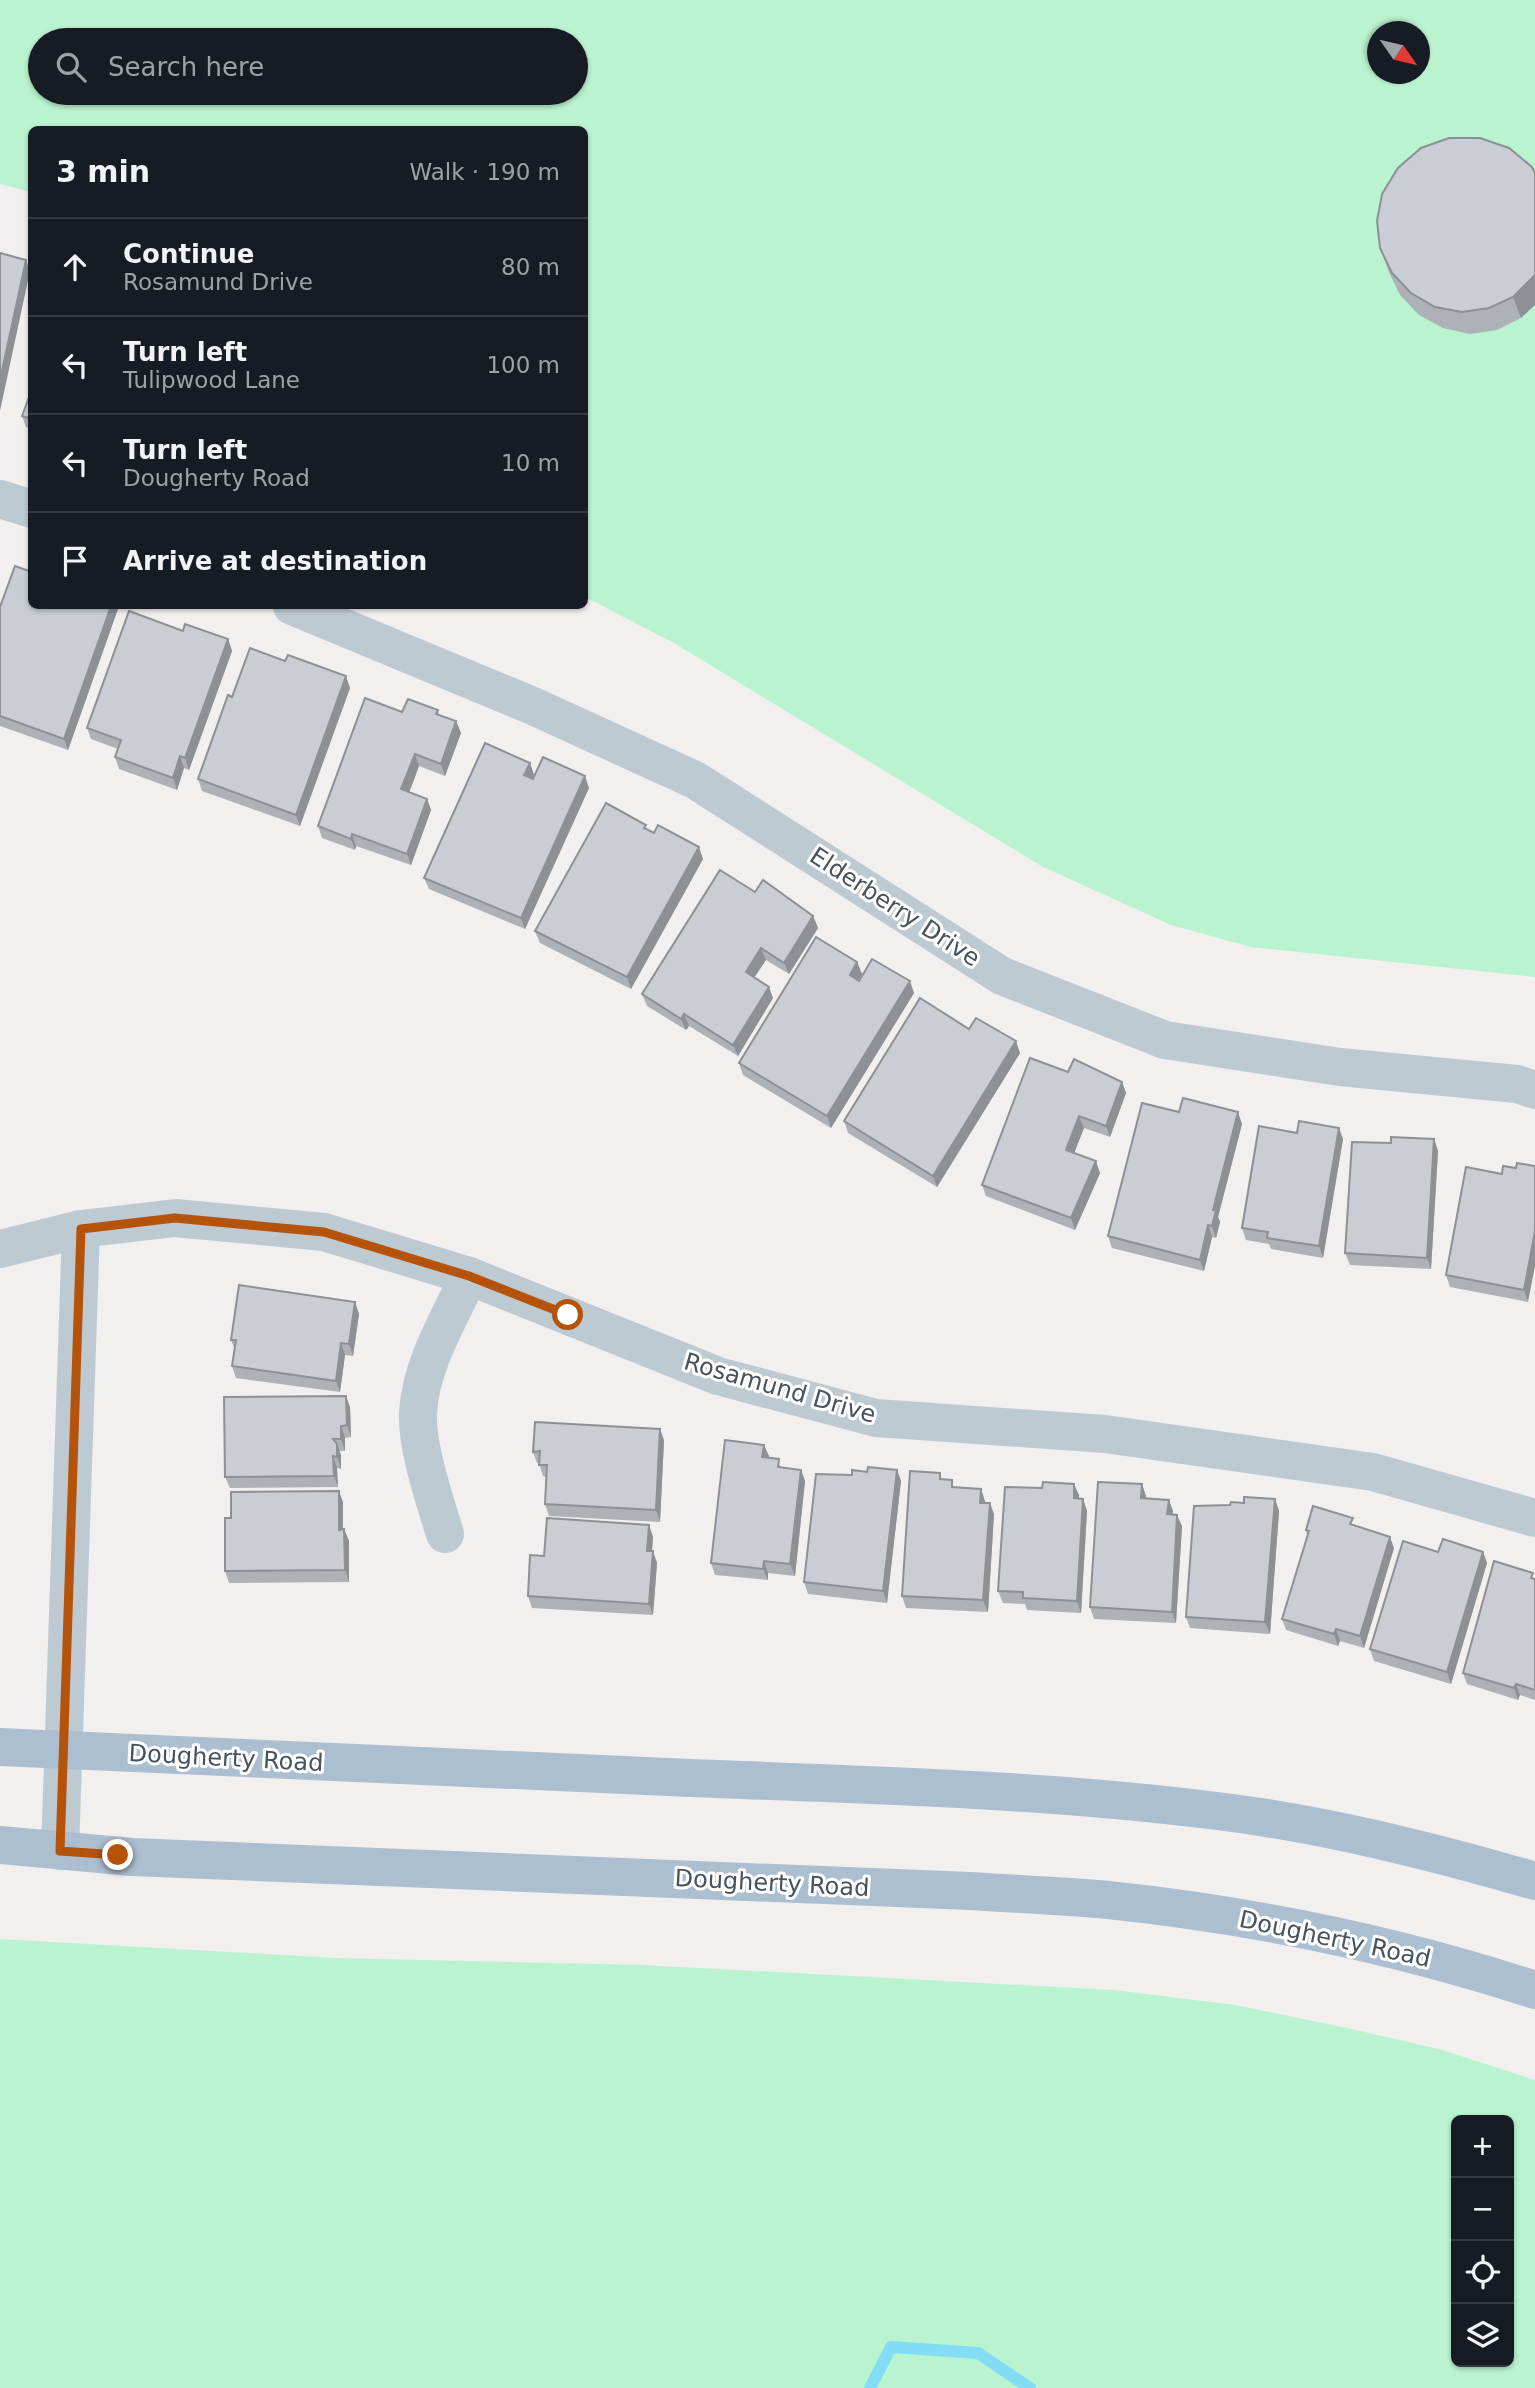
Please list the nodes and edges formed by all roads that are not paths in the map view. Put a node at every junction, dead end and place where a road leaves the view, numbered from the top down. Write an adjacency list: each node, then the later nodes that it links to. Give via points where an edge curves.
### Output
1 (0, 499): 2 (street)
2 (28, 508)
3 (299, 609): 4 (street, Elderberry Drive, via 533,706 695,780 1002,976 1165,1041 1340,1068 1517,1084)
4 (1535, 1090)
5 (81, 1229): 6 (street, Rosamund Drive); 7 (street, Rosamund Drive, via 175,1218 324,1232); 11 (street)
6 (0, 1249)
7 (469, 1276): 8 (street, Rosamund Drive, via 718,1376 876,1418 1105,1434 1373,1472); 9 (street, via 425,1371 417,1414 429,1483)
8 (1535, 1518)
9 (445, 1534)
10 (0, 1747): 11 (main road, Dougherty Road)
11 (63, 1750): 13 (street); 14 (main road, Dougherty Road, via 1013,1792 1231,1813 1450,1856)
12 (0, 1845): 13 (main road, Dougherty Road)
13 (60, 1851): 15 (main road, Dougherty Road, via 1108,1900 1243,1918 1456,1964)
14 (1535, 1881)
15 (1535, 1990)

